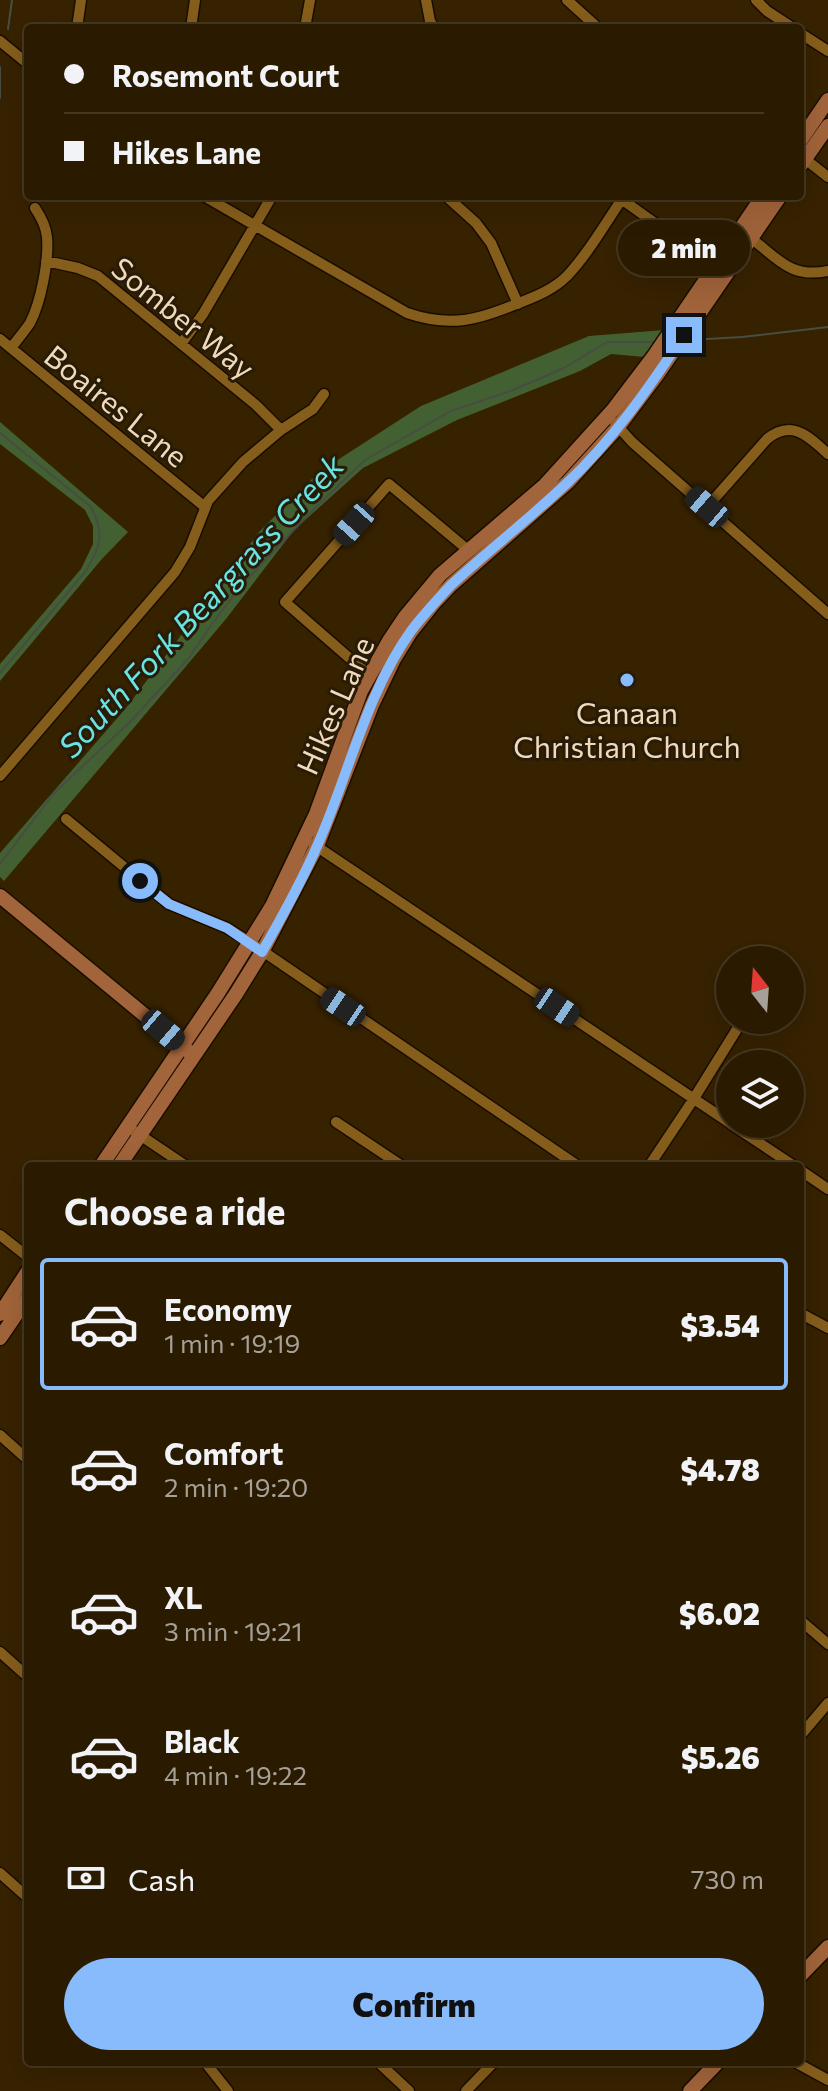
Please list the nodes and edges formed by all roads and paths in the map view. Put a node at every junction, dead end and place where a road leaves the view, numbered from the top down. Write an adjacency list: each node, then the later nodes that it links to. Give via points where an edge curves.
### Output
1 (81, 0): 7 (street)
2 (195, 0): 8 (street)
3 (310, 0): 9 (street)
4 (426, 0): 10 (street)
5 (567, 0): 11 (street)
6 (756, 0): 12 (street)
7 (78, 24)
8 (192, 24)
9 (306, 24)
10 (432, 24)
11 (594, 24)
12 (787, 24)
13 (804, 36): 15 (street)
14 (0, 41): 16 (street)
15 (828, 51)
16 (24, 61)
17 (828, 100): 19 (main road)
18 (828, 126): 20 (main road)
19 (804, 135)
20 (804, 159)
21 (804, 163): 22 (street)
22 (828, 177)
23 (211, 200): 31 (street)
24 (270, 200): 31 (street)
25 (450, 200): 36 (street, via 491,243)
26 (619, 200): 36 (street, via 570,274)
27 (625, 200): 34 (street)
28 (761, 200): 32 (main road, Hikes Lane)
29 (777, 200): 32 (main road, Hikes Lane)
30 (35, 208): 33 (street, via 47,235)
31 (255, 225): 36 (street, via 420,317 474,320); 38 (street)
32 (746, 235): 34 (main road, Hikes Lane); 35 (street, via 793,270)
33 (46, 261): 38 (street, Somber Way, via 98,276); 39 (street, via 37,306)
34 (720, 270): 41 (main road, Hikes Lane, via 668,334); 41 (main road, Hikes Lane, via 672,353)
35 (828, 271)
36 (518, 304)
37 (0, 339): 39 (street, Boaires Lane)
38 (181, 344): 42 (street, Somber Way)
39 (11, 348): 44 (street, Boaires Lane)
40 (324, 394): 42 (street, via 313,409)
41 (613, 421): 45 (street); 46 (main road, Hikes Lane); 51 (main road, Hikes Lane, via 568,482 451,585 410,633)
42 (281, 430): 44 (street, via 243,462)
43 (828, 454): 45 (street, via 799,431 777,432)
44 (205, 507): 49 (street, via 175,572)
45 (707, 507): 47 (street)
46 (468, 550): 48 (main road, Hikes Lane, via 422,594); 48 (street, via 389,484 285,602)
47 (828, 614)
48 (370, 676): 51 (main road, Hikes Lane, via 349,721)
49 (0, 776)
50 (66, 819): 53 (street, via 169,904 227,928)
51 (311, 843): 53 (main road, Hikes Lane); 56 (street)
52 (0, 896): 55 (main road)
53 (256, 948): 55 (main road, Hikes Lane, via 236,994); 65 (street)
54 (734, 1034): 56 (street)
55 (187, 1051): 59 (main road, Hikes Lane)
56 (693, 1100): 57 (street); 66 (street)
57 (716, 1115)
58 (336, 1122): 64 (street)
59 (134, 1131): 61 (main road, Hikes Lane); 62 (main road, Hikes Lane); 63 (street)
60 (752, 1138): 67 (street)
61 (105, 1162)
62 (121, 1162)
63 (180, 1162)
64 (396, 1162)
65 (572, 1162)
66 (652, 1162)
67 (788, 1162)
68 (804, 1173): 69 (street)
69 (828, 1189)
70 (0, 1235): 71 (street)
71 (24, 1254)
72 (24, 1277): 74 (main road)
73 (24, 1303): 77 (main road)
74 (0, 1314)
75 (804, 1315): 76 (street)
76 (828, 1328)
77 (0, 1338)
78 (0, 1435): 79 (street)
79 (24, 1456)
80 (804, 1623): 81 (street)
81 (828, 1644)
82 (0, 1652): 83 (street)
83 (24, 1673)
84 (828, 1703): 85 (street)
85 (804, 1731)
86 (0, 1873): 87 (street)
87 (24, 1894)
88 (828, 1947): 89 (main road)
89 (804, 1972)
90 (208, 2066): 96 (street)
91 (382, 2066): 97 (street)
92 (490, 2066): 98 (street)
93 (714, 2066): 99 (main road)
94 (802, 2066): 95 (street)
95 (828, 2080)
96 (228, 2091)
97 (409, 2091)
98 (466, 2091)
99 (690, 2091)

